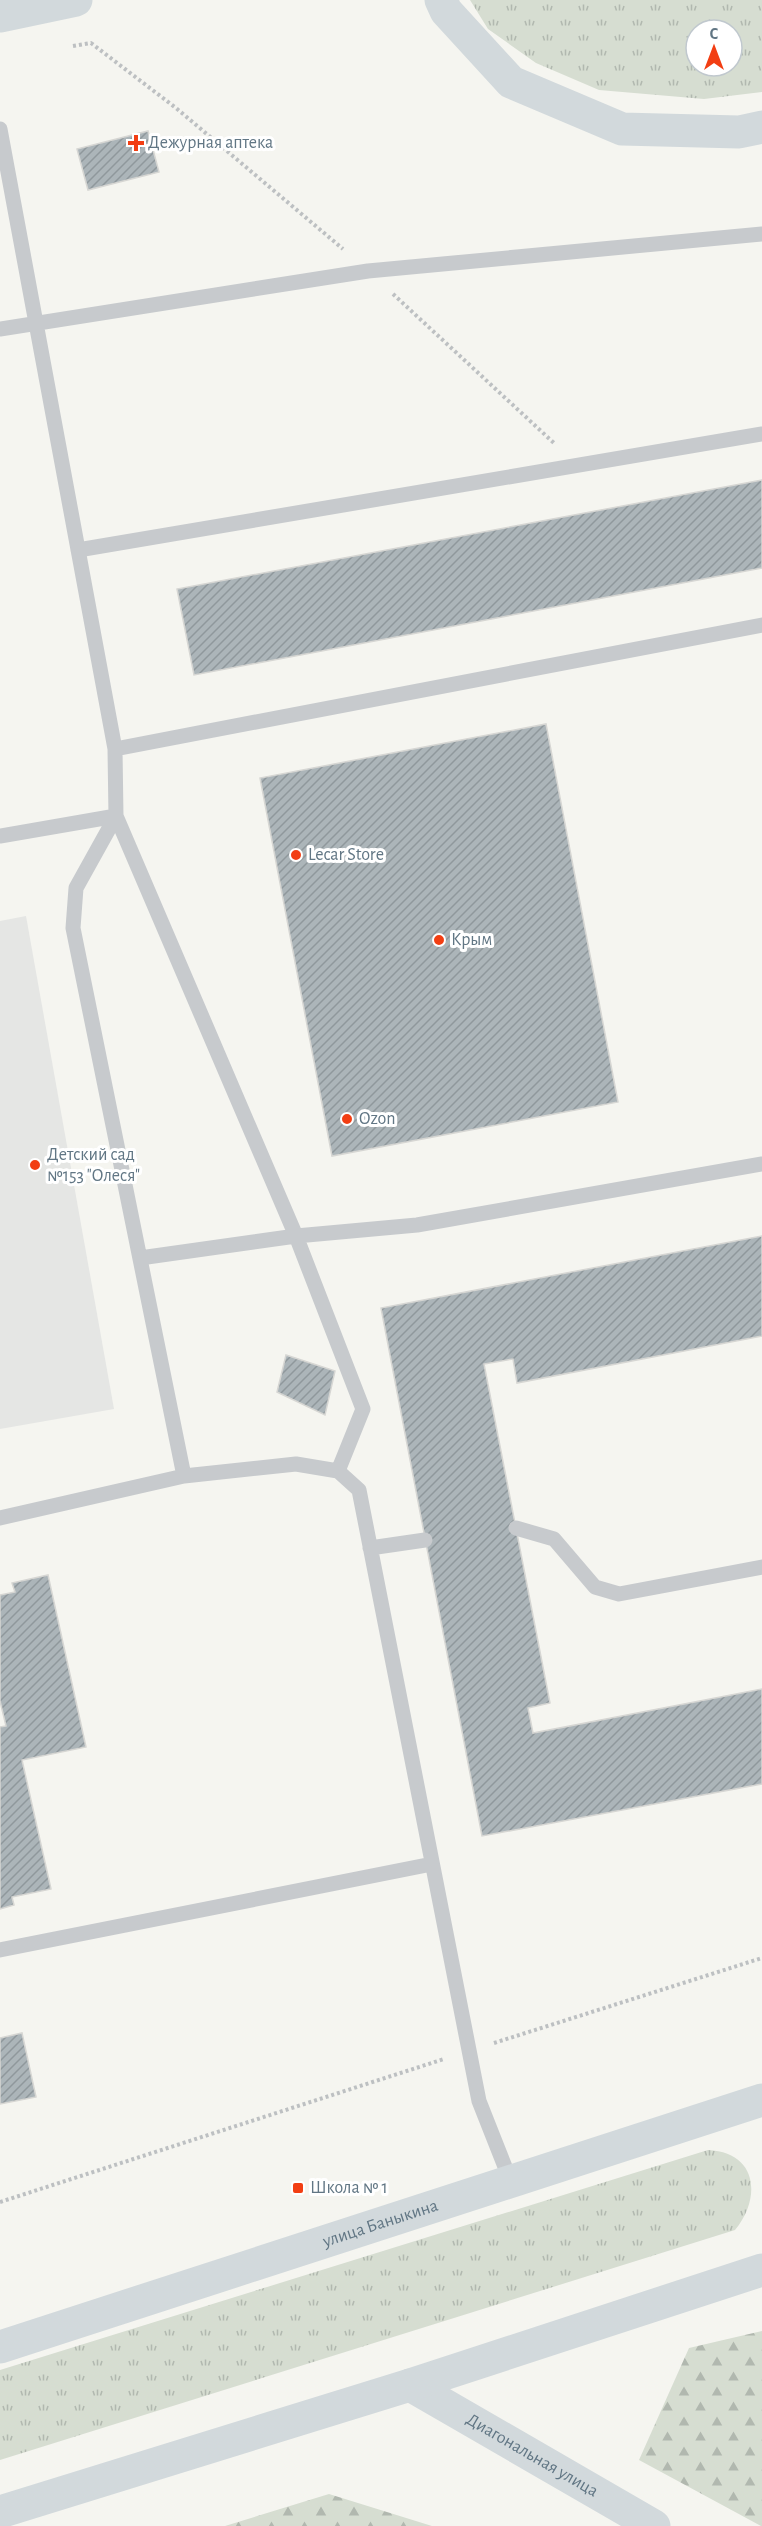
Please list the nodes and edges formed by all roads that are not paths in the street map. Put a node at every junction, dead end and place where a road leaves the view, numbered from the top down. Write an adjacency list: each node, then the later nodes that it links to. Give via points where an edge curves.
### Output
1 (76, 0): 3 (main road)
2 (441, 0): 4 (main road, via 446,11 512,82 622,129 739,132)
3 (0, 16)
4 (762, 127)
5 (0, 129): 7 (lane)
6 (762, 234): 7 (lane, via 368,271)
7 (36, 321): 8 (lane); 10 (lane)
8 (0, 329)
9 (762, 434): 10 (lane)
10 (78, 550): 12 (lane)
11 (762, 625): 12 (lane)
12 (115, 749): 13 (lane)
13 (116, 816): 14 (lane); 16 (lane); 17 (lane, via 76,888 74,928)
14 (0, 836)
15 (762, 1164): 16 (lane, via 417,1225)
16 (296, 1236): 17 (lane); 18 (lane, via 363,1408)
17 (140, 1258): 19 (lane)
18 (338, 1471): 19 (lane, via 296,1464); 23 (lane, via 359,1490)
19 (184, 1476): 20 (lane)
20 (0, 1518)
21 (516, 1528): 24 (lane, via 554,1539 595,1587 619,1594)
22 (425, 1540): 23 (lane)
23 (370, 1548): 25 (lane)
24 (762, 1568)
25 (432, 1864): 26 (lane); 28 (lane, via 479,2101)
26 (0, 1950)
27 (762, 2100): 28 (main road, улица Баныкина)
28 (511, 2182): 30 (main road, улица Баныкина)
29 (762, 2270): 31 (main road)
30 (0, 2347)
31 (410, 2385): 32 (main road); 33 (main road, Диагональная улица)
32 (0, 2512)
33 (654, 2526)

